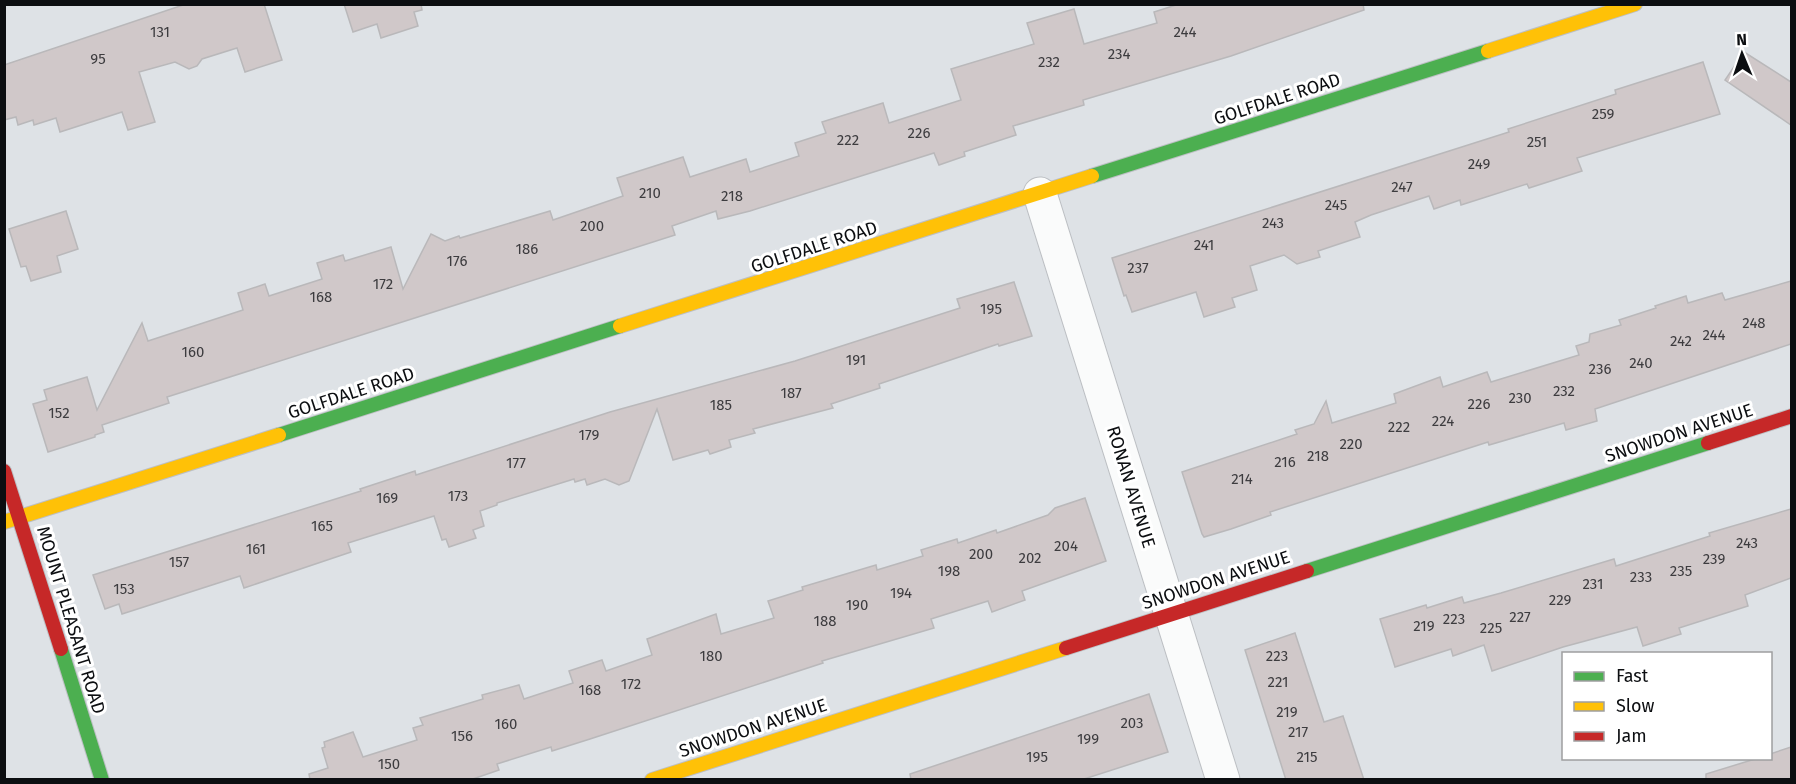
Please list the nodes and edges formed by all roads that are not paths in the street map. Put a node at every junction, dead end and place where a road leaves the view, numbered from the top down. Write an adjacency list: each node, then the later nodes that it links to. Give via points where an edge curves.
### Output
1 (1635, 4): 2 (street, GOLFDALE ROAD)
2 (1040, 194): 5 (street, GOLFDALE ROAD); 7 (street, RONAN AVENUE)
3 (1791, 416): 7 (street, SNOWDON AVENUE)
4 (4, 471): 5 (street, MOUNT PLEASANT ROAD)
5 (20, 518): 6 (street, GOLFDALE ROAD); 8 (street, MOUNT PLEASANT ROAD)
6 (4, 522)
7 (1171, 614): 9 (street, SNOWDON AVENUE); 10 (street, RONAN AVENUE)
8 (102, 780)
9 (652, 780)
10 (1223, 780)

